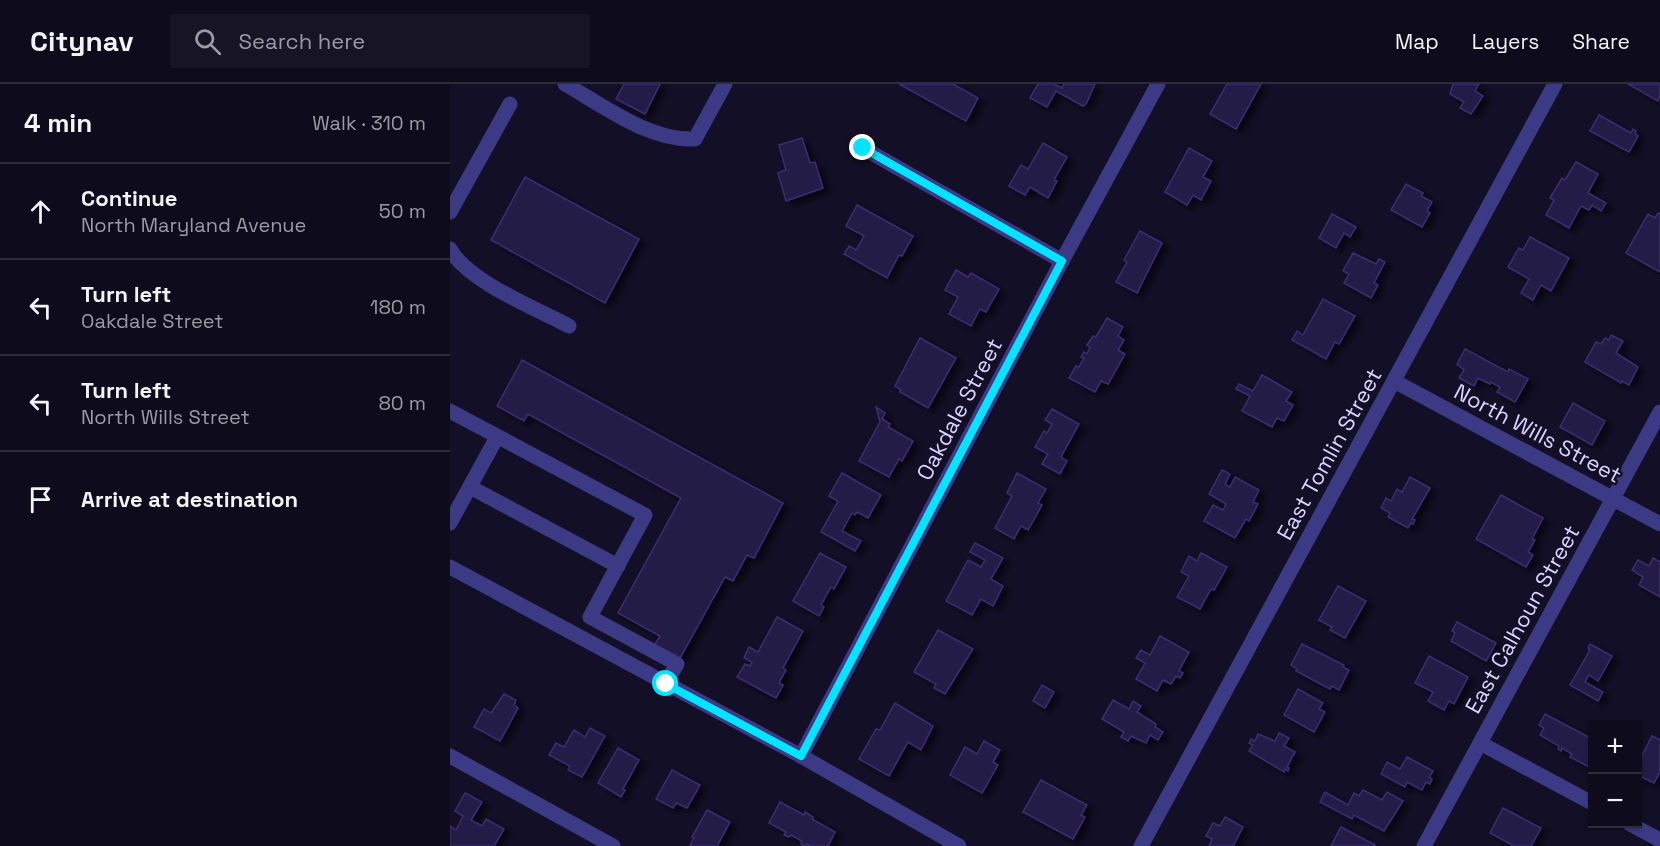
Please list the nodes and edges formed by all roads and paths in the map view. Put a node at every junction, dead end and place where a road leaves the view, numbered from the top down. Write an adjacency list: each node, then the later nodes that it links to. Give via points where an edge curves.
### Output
1 (565, 84): 2 (street, via 654,134 681,140 695,139)
2 (725, 84)
3 (1158, 84): 9 (street, Oakdale Street)
4 (1555, 84): 11 (street, East Tomlin Street)
5 (510, 104): 7 (street)
6 (863, 148): 9 (street)
7 (450, 212)
8 (450, 249): 10 (street, via 455,260 483,281)
9 (1062, 261): 24 (street, Oakdale Street)
10 (569, 326)
11 (1394, 381): 16 (street, North Wills Street); 30 (street, East Tomlin Street)
12 (450, 411): 14 (street)
13 (1660, 412): 16 (street, East Calhoun Street)
14 (497, 437): 15 (street); 19 (street, via 645,515)
15 (470, 487): 17 (street); 19 (street)
16 (1613, 499): 18 (street, North Wills Street); 22 (street, East Calhoun Street)
17 (450, 523)
18 (1660, 524)
19 (618, 566): 21 (street, via 590,617 676,664)
20 (450, 567): 21 (street)
21 (666, 684): 24 (street)
22 (1480, 743): 25 (street); 31 (street, East Calhoun Street)
23 (450, 756): 28 (street)
24 (801, 756): 29 (street)
25 (1588, 800)
26 (1638, 828): 27 (street)
27 (1660, 840)
28 (613, 846)
29 (959, 846)
30 (1141, 846)
31 (1424, 846)

